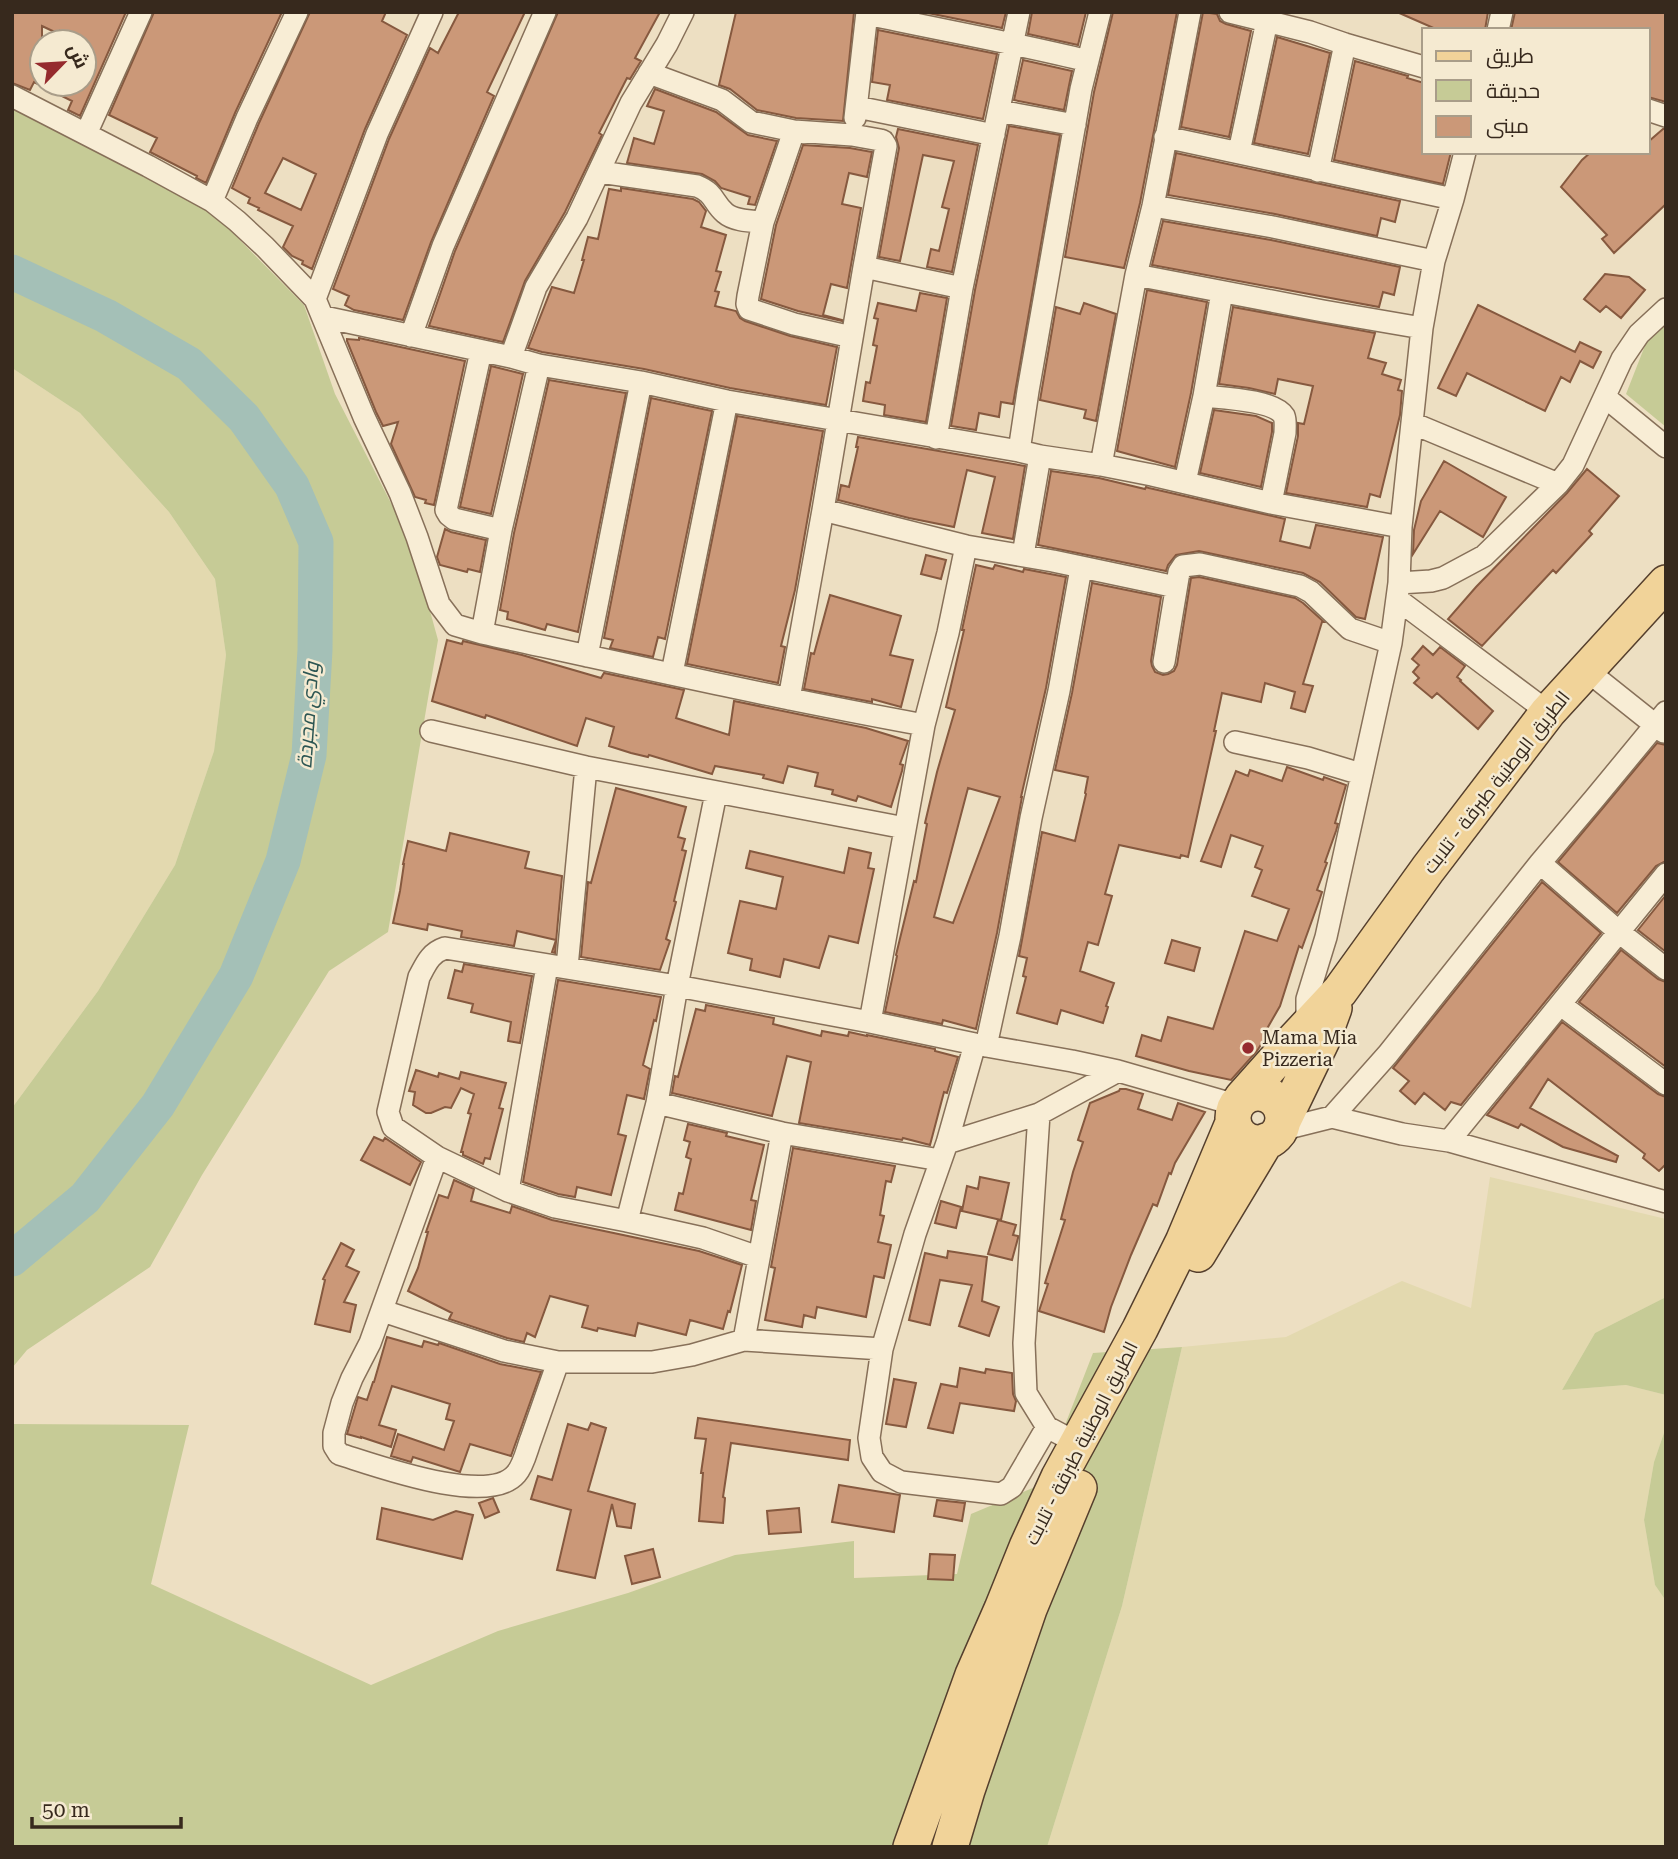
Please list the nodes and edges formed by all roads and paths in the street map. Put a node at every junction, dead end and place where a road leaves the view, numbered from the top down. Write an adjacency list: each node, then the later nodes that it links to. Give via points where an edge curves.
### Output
1 (141, 12): 23 (street)
2 (297, 12): 32 (street)
3 (432, 12): 40 (street, via 346,213)
4 (545, 12): 43 (street, via 452,223)
5 (682, 12): 17 (street)
6 (1019, 12): 13 (street)
7 (1100, 12): 15 (street)
8 (1189, 12): 26 (street)
9 (1230, 12): 11 (street)
10 (867, 13): 13 (street); 19 (street)
11 (1267, 21): 12 (street); 27 (street)
12 (1314, 22): 14 (street)
13 (1012, 42): 15 (street); 20 (street)
14 (1345, 44): 16 (street); 29 (street)
15 (1088, 61): 21 (street)
16 (1422, 66)
17 (649, 73): 22 (street, via 722,100 751,122); 30 (street)
18 (12, 96): 23 (street)
19 (858, 107): 24 (street); 25 (street)
20 (999, 111): 21 (street); 25 (street)
21 (1075, 125): 56 (street, via 1028,391)
22 (794, 131): 24 (street); 34 (street)
23 (86, 134): 32 (street)
24 (852, 135): 36 (street, via 880,140 886,146)
25 (994, 135): 38 (street)
26 (1165, 137): 27 (street); 33 (street)
27 (1239, 152): 29 (street)
28 (1465, 154): 31 (street)
29 (1318, 171): 31 (street)
30 (600, 172): 34 (street, via 697,187 711,194 730,216); 46 (street, via 536,287)
31 (1454, 199): 35 (street)
32 (212, 201): 40 (street, via 256,238)
33 (1153, 206): 35 (street); 37 (street)
34 (763, 222): 44 (street, via 749,309)
35 (1434, 261): 42 (street)
36 (864, 267): 38 (street); 44 (street)
37 (1136, 275): 39 (street); 57 (street)
38 (962, 288): 54 (street)
39 (1222, 292): 42 (street); 49 (street)
40 (319, 308): 43 (street); 70 (street, via 400,493 439,604 455,625)
41 (1666, 309): 50 (street, via 1639,334)
42 (1422, 328): 53 (street)
43 (411, 336): 45 (street)
44 (852, 337): 52 (street)
45 (481, 351): 46 (street); 63 (street, via 446,510 454,519)
46 (511, 357): 47 (street)
47 (539, 365): 48 (street); 63 (street)
48 (641, 382): 51 (street); 72 (street)
49 (1204, 396): 58 (street); 60 (street, via 1265,405 1283,415 1285,433)
50 (1605, 397): 55 (street); 59 (street, via 1573,465)
51 (727, 401): 52 (street); 75 (street)
52 (838, 420): 54 (street); 61 (street)
53 (1412, 423): 59 (street); 62 (street)
54 (936, 438): 56 (street)
55 (1666, 447)
56 (1030, 454): 57 (street); 65 (street)
57 (1101, 465): 58 (street)
58 (1185, 482): 60 (street)
59 (1558, 484): 69 (street, via 1484,556 1443,578)
60 (1271, 503): 62 (street)
61 (823, 510): 64 (street); 76 (street)
62 (1401, 527): 69 (street)
63 (501, 530): 70 (street)
64 (966, 546): 65 (street); 79 (street)
65 (1023, 555): 66 (street)
66 (1082, 568): 68 (street); 95 (street, via 1010,936)
67 (1666, 583): 74 (main road, الطريق الوطنية طبرقة - تلابت)
68 (1176, 587): 71 (street, via 1183,566 1200,564 1300,586 1350,629); 73 (street)
69 (1398, 591): 71 (street); 77 (street)
70 (482, 633): 72 (street)
71 (1391, 643): 83 (street)
72 (587, 656): 75 (street)
73 (1164, 662)
74 (1585, 670): 77 (main road, الطريق الوطنية طبرقة - تلابت); 78 (street)
75 (673, 673): 76 (street)
76 (789, 699): 79 (street)
77 (1548, 712): 94 (main road, الطريق الوطنية طبرقة - تلابت, via 1436,859)
78 (1662, 724): 86 (street)
79 (924, 725): 85 (street)
80 (431, 732): 82 (street)
81 (1235, 742): 83 (street)
82 (586, 767): 84 (street); 89 (street)
83 (1361, 774): 94 (street, via 1326,937 1307,999)
84 (716, 793): 85 (street); 91 (street)
85 (905, 828): 93 (street)
86 (1539, 863): 88 (street); 101 (street, via 1388,1054)
87 (1666, 874): 88 (street)
88 (1619, 932): 90 (street); 92 (street)
89 (557, 966): 91 (street); 106 (street, via 445,948 429,957 419,977 387,1112 393,1127); 107 (street)
90 (1666, 969)
91 (677, 986): 93 (street); 98 (street)
92 (1561, 1005): 97 (street); 104 (street)
93 (870, 1022): 95 (street)
94 (1315, 1032): 99 (main road, الطريق الوطنية طبرقة - تلابت); 102 (main road, الطريق الوطنية طبرقة - تلابت)
95 (980, 1045): 96 (street); 105 (street)
96 (1118, 1071): 99 (street); 100 (street)
97 (1666, 1084)
98 (657, 1103): 103 (street); 109 (street)
99 (1237, 1109): 102 (main road, via 1237,1131 1249,1141 1258,1143); 116 (main road, الطريق الوطنية طبرقة - تلابت, via 1183,1242)
100 (1039, 1114): 105 (street); 115 (street, via 1024,1343 1026,1393)
101 (1332, 1117): 102 (street); 104 (street)
102 (1276, 1131): 118 (main road, الطريق الوطنية طبرقة - تلابت, via 1202,1246 1077,1493 1029,1609)
103 (782, 1133): 105 (street); 110 (street)
104 (1450, 1141): 108 (street)
105 (944, 1152): 113 (street)
106 (437, 1157): 107 (street); 111 (street)
107 (508, 1191): 109 (street, via 555,1207)
108 (1665, 1200)
109 (627, 1220): 110 (street)
110 (758, 1257): 112 (street)
111 (383, 1311): 114 (street, via 504,1351); 114 (street, via 342,1403 334,1446 339,1454 406,1474 458,1487 489,1486 516,1474)
112 (744, 1340): 113 (street); 114 (street, via 652,1362)
113 (882, 1349): 115 (street, via 869,1438 872,1458 882,1472 901,1482 1001,1494 1012,1488)
114 (558, 1362)
115 (1046, 1427): 116 (street)
116 (1077, 1443): 117 (main road, الطريق الوطنية طبرقة - تلابت, via 973,1675)
117 (911, 1847)
118 (950, 1847)

